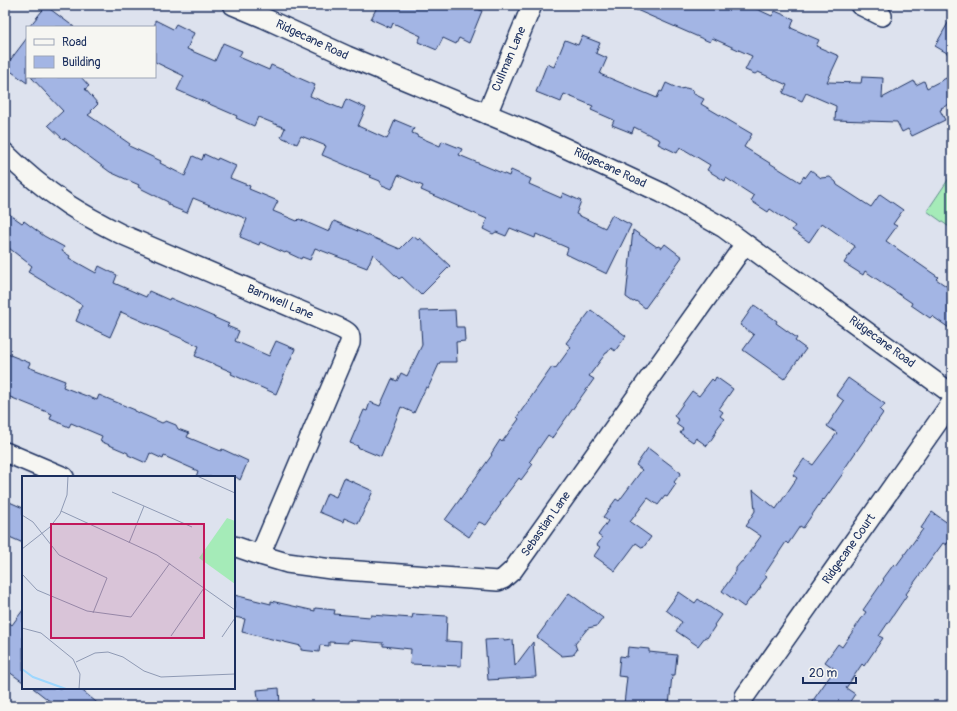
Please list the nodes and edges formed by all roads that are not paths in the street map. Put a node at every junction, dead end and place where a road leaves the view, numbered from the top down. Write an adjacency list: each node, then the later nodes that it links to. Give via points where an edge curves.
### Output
1 (233, 5): 5 (street, Ridgecane Road)
2 (532, 5): 5 (street, Cullman Lane)
3 (860, 5): 4 (street)
4 (882, 16)
5 (487, 114): 7 (street, Ridgecane Road, via 534,133 662,193 724,228)
6 (5, 152): 13 (street, Barnwell Lane, via 29,176 49,191 107,227 348,333 350,343)
7 (745, 244): 8 (street, Ridgecane Road); 13 (street, Sebastian Lane, via 513,570 503,579 498,581 331,569 287,563)
8 (952, 394)
9 (952, 402): 14 (street, Ridgecane Court)
10 (5, 452): 11 (street)
11 (62, 476)
12 (235, 546): 13 (street, Sebastian Lane)
13 (260, 555)
14 (745, 696)

